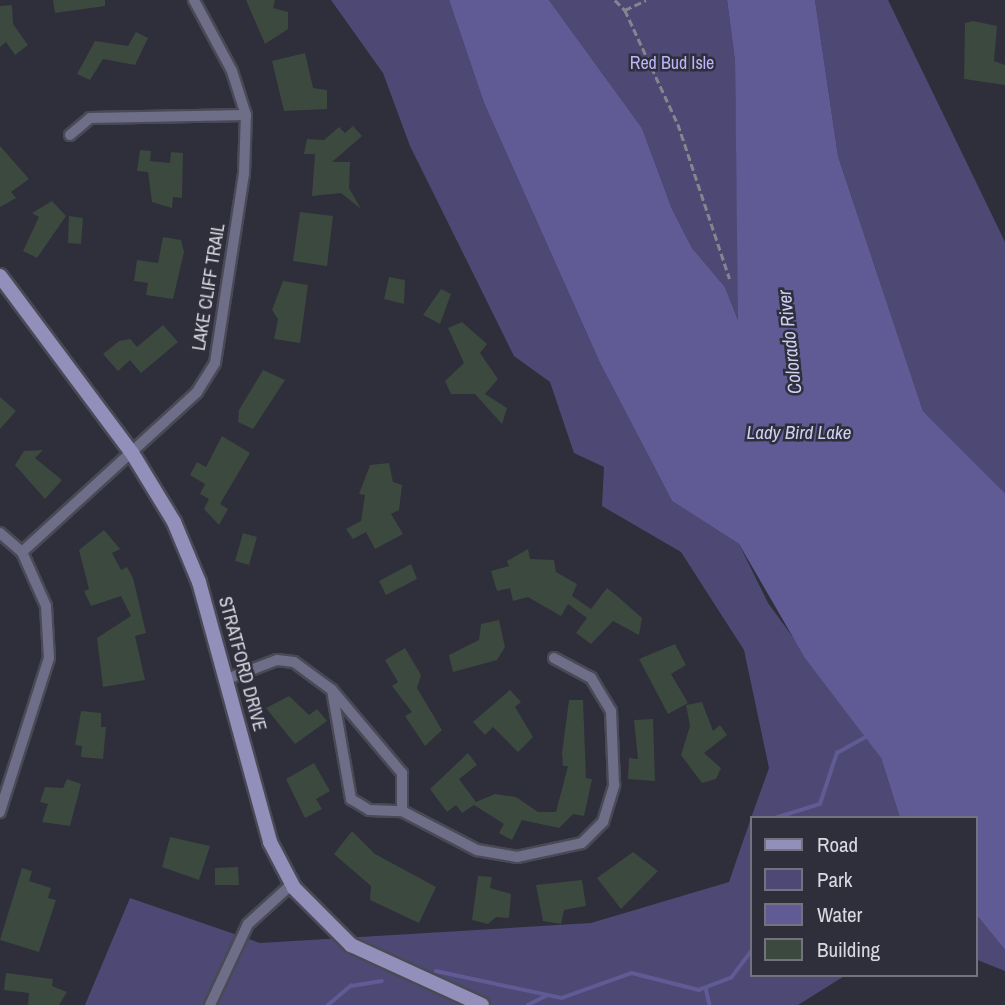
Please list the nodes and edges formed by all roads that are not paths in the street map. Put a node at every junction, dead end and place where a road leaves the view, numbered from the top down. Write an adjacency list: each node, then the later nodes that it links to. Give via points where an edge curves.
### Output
1 (194, 0): 2 (street, LAKE CLIFF TRAIL, via 232,71)
2 (246, 115): 3 (street, via 90,118); 5 (street, LAKE CLIFF TRAIL, via 244,174 215,363 197,392)
3 (70, 135)
4 (0, 276): 5 (street, STRATFORD DRIVE)
5 (132, 453): 7 (street, LAKE CLIFF TRAIL); 9 (street, STRATFORD DRIVE, via 174,522)
6 (0, 533): 7 (street)
7 (22, 552): 12 (street, via 47,606 49,658)
8 (554, 658): 11 (street, via 591,678 611,711 614,785 603,822 582,842 517,857 439,836)
9 (227, 679): 10 (street, via 277,660 294,662); 13 (street, STRATFORD DRIVE, via 263,820)
10 (332, 690): 11 (street, via 402,773); 11 (street, via 351,799 369,810)
11 (402, 811)
12 (0, 812)
13 (292, 884): 14 (street, via 248,924); 15 (street, STRATFORD DRIVE, via 327,928 351,945)
14 (210, 1005)
15 (482, 1005)

